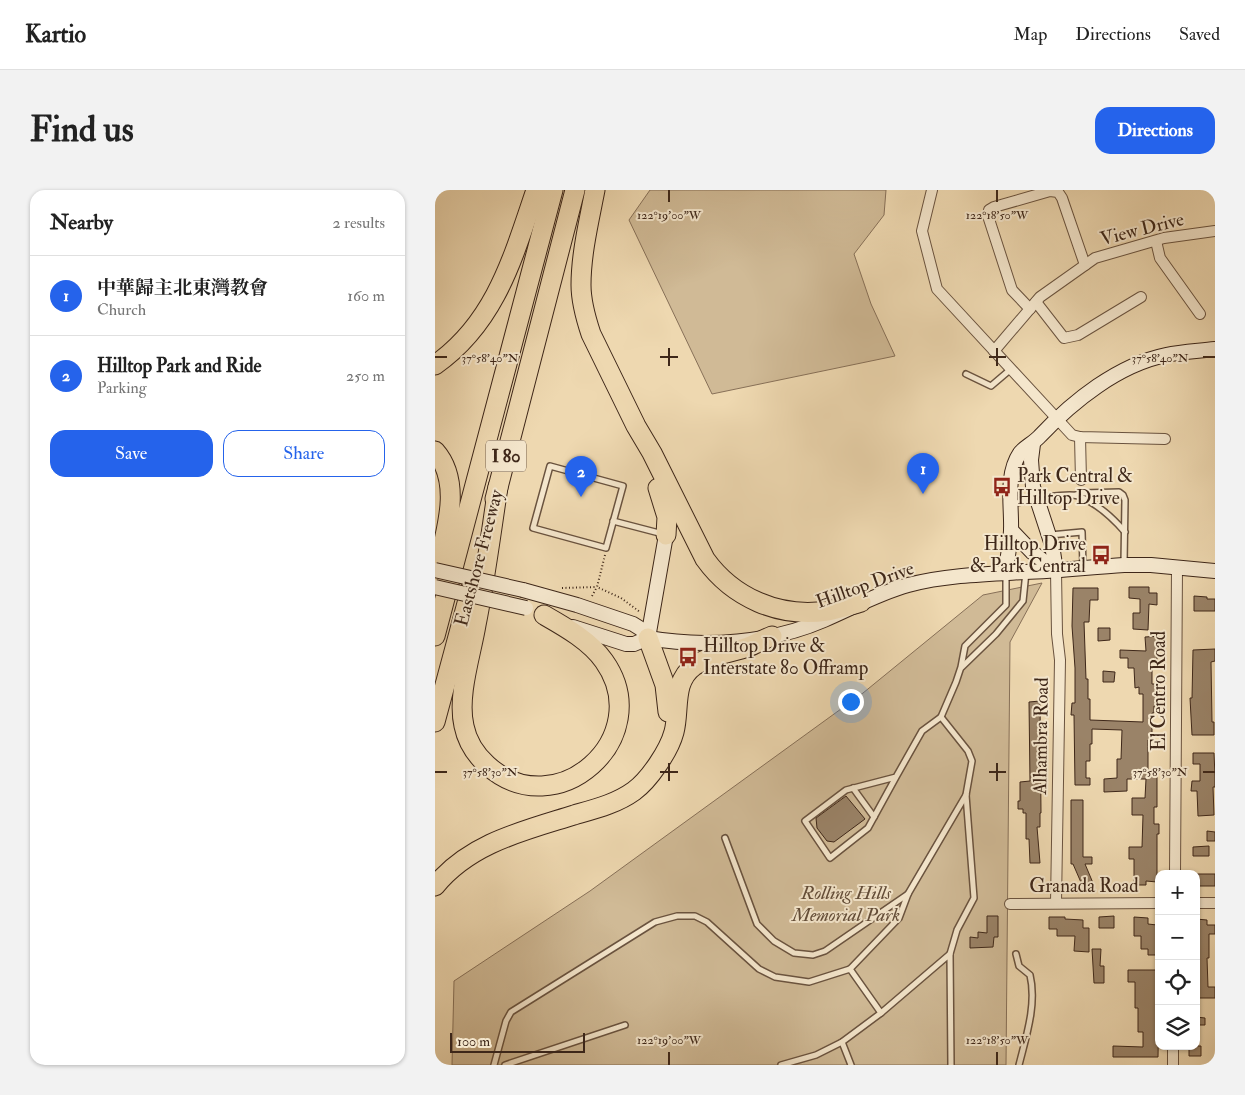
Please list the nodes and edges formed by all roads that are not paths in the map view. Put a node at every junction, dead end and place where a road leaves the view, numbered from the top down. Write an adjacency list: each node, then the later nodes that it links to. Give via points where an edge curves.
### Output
1 (536, 190): 14 (highway, via 492,303 468,336)
2 (553, 190): 45 (highway, Eastshore Freeway / I 80)
3 (575, 190): 24 (highway, Eastshore Freeway / I 80)
4 (595, 190): 18 (highway, via 583,263 582,294 591,334)
5 (932, 190): 13 (street, via 922,231 937,289)
6 (1215, 231): 7 (street, View Drive)
7 (1156, 241): 8 (street, View Drive, via 1095,258); 11 (street, via 1160,258)
8 (1085, 265): 10 (street, View Drive, via 1040,297); 10 (street, via 1058,192 1050,191 989,210 988,216 1012,290)
9 (1141, 297): 10 (street, via 1068,338 1063,338)
10 (1033, 306): 13 (street, View Drive)
11 (1200, 314)
12 (1215, 349): 17 (street, via 1164,356 1125,370 1093,389)
13 (994, 351): 15 (street)
14 (435, 365)
15 (1011, 369): 16 (lane, via 991,386); 17 (street)
16 (966, 374)
17 (1057, 418): 19 (street, via 1072,435); 21 (street)
18 (636, 426): 31 (highway, via 665,509); 43 (highway, via 705,559 733,588 759,603 787,610 828,611)
19 (1079, 437): 20 (street); 23 (street)
20 (1165, 439)
21 (1033, 444): 26 (street, via 1031,460); 27 (street, via 1020,452 1012,479)
22 (435, 451): 41 (highway, via 445,466 451,489)
23 (1081, 480)
24 (498, 487): 44 (highway, via 465,685 463,726 473,749 491,769 503,777 533,785 562,782 586,770 612,739 619,713 616,684 604,660 594,649); 50 (highway, Eastshore Freeway / I 80)
25 (1076, 495): 26 (lane); 30 (lane, via 1111,515); 30 (lane, via 1083,492 1119,492 1123,495)
26 (1036, 498): 27 (lane); 32 (street)
27 (1011, 504): 29 (street)
28 (613, 521): 28 (lane, via 623,486 550,466 533,528 606,548); 31 (lane)
29 (1011, 530): 38 (street); 39 (street)
30 (1125, 532): 33 (lane)
31 (666, 535): 47 (street)
32 (1048, 536): 34 (lane, via 1082,532); 38 (street)
33 (1124, 565): 34 (street, Hilltop Drive); 35 (street, Hilltop Drive, via 1151,564)
34 (1083, 567): 38 (street, Hilltop Drive)
35 (1177, 568): 37 (street, Hilltop Drive); 57 (street, El Centro Road)
36 (435, 570): 47 (street, bridge, via 577,605 633,624)
37 (1215, 570)
38 (1056, 571): 40 (street, Hilltop Drive); 60 (street, Alhambra Road, via 1060,660)
39 (1006, 572): 40 (street, Hilltop Drive); 43 (street, Hilltop Drive, via 908,585); 48 (lane, via 1006,604 965,646)
40 (1025, 572): 48 (lane, via 1023,601 996,634)
41 (435, 579)
42 (435, 586): 44 (street, Hilltop Drive, bridge)
43 (861, 602): 46 (street, Hilltop Drive, via 807,627)
44 (545, 615): 47 (street, Hilltop Drive, via 626,644)
45 (435, 636)
46 (771, 636): 47 (street, Hilltop Drive, via 705,642); 51 (highway, via 705,660 687,672 679,689 670,745)
47 (649, 638): 51 (highway, via 662,673 669,709 665,743)
48 (961, 667): 49 (lane)
49 (941, 717): 52 (lane, via 922,731); 54 (lane, via 972,761)
50 (435, 722)
51 (651, 772): 58 (highway, via 635,790 611,804 484,846 459,863)
52 (896, 777): 53 (lane); 55 (lane)
53 (853, 788): 55 (lane); 55 (lane, via 805,821 830,858 868,828)
54 (966, 795): 59 (lane); 65 (lane, via 974,898 957,930)
55 (874, 817)
56 (725, 838): 59 (lane, via 757,924 774,941 794,953 813,955 825,951)
57 (1175, 870)
58 (435, 886)
59 (908, 894): 67 (lane, via 899,918)
60 (1057, 903): 61 (street, Granada Road); 64 (street, Granada Road)
61 (1155, 903)
62 (1200, 903): 63 (street)
63 (1215, 903)
64 (1010, 904)
65 (950, 954): 68 (lane); 76 (lane)
66 (1016, 954): 77 (lane, via 1019,966 1030,975 1031,991 1029,1023)
67 (850, 969): 68 (lane); 72 (lane, via 809,982 775,977 759,969 707,922 695,916 677,916 655,922 511,1012)
68 (881, 1013): 70 (lane)
69 (625, 1025): 73 (lane)
70 (842, 1042): 74 (lane); 75 (lane)
71 (1173, 1050): 78 (street)
72 (494, 1065)
73 (505, 1065)
74 (781, 1065)
75 (851, 1065)
76 (951, 1065)
77 (1019, 1065)
78 (1173, 1065)

